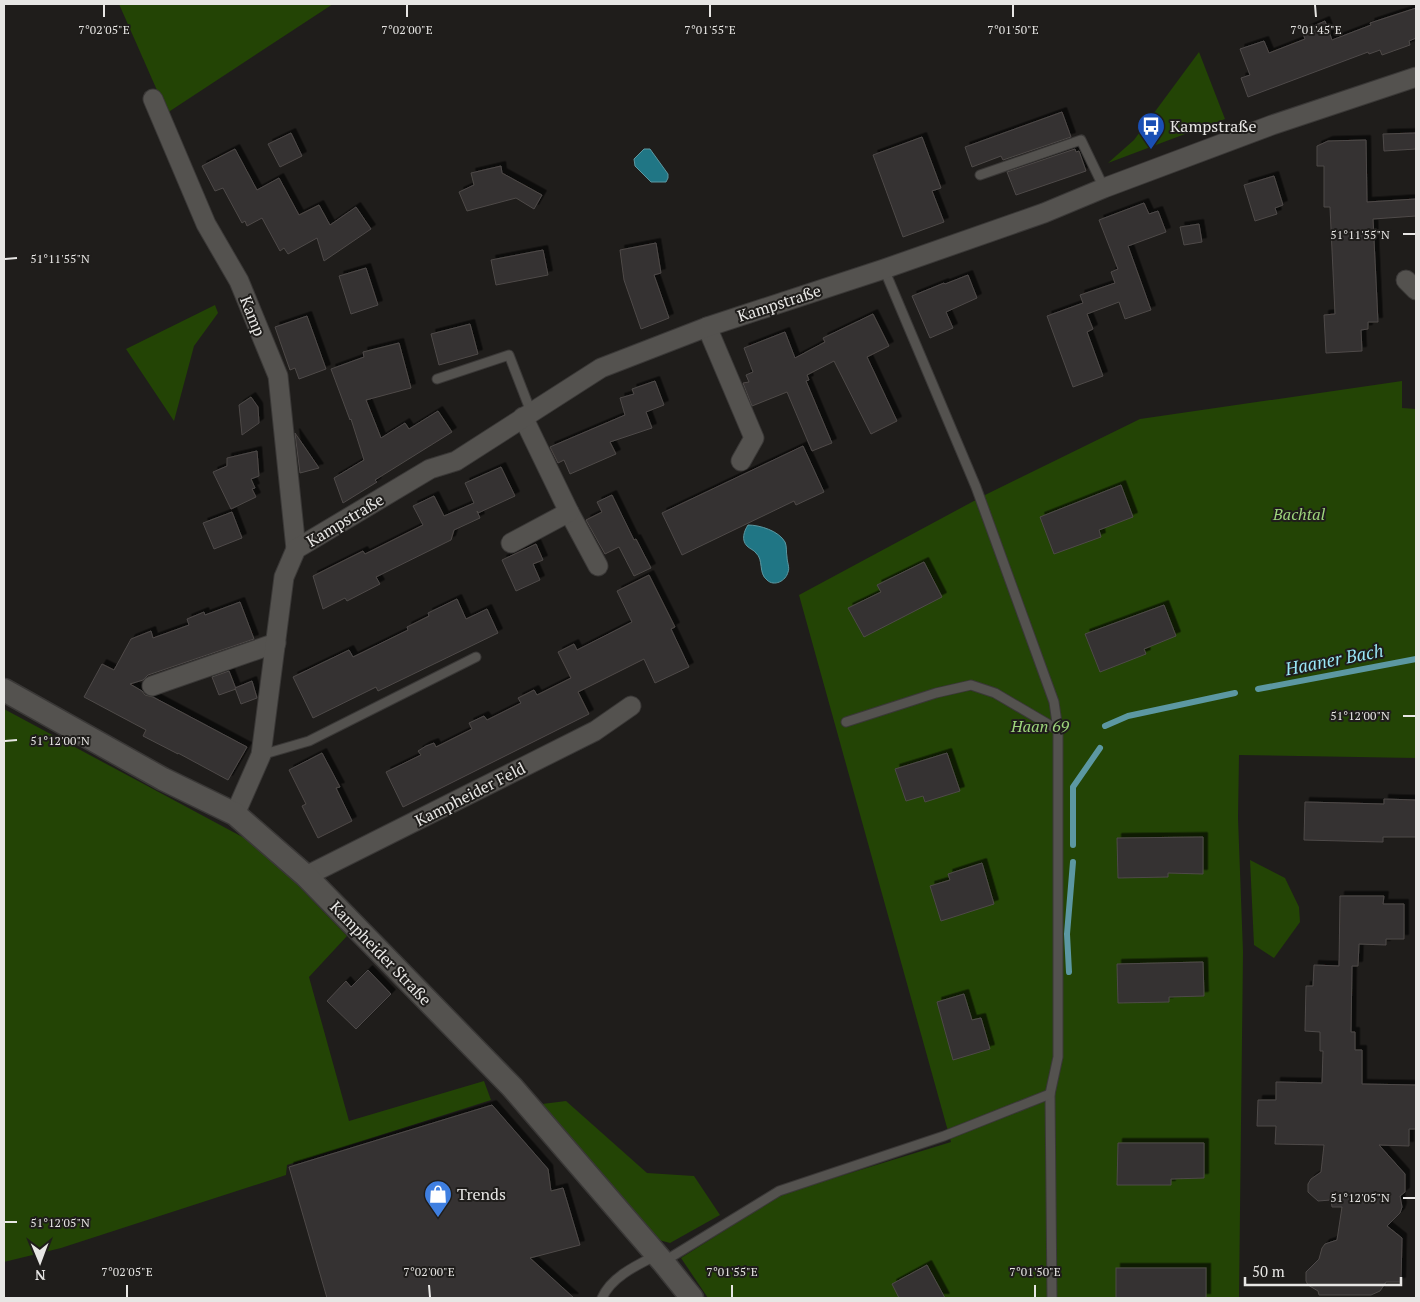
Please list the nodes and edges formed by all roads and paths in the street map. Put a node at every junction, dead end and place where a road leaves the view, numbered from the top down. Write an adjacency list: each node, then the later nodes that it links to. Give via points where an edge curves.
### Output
1 (1416, 77): 4 (street, Kampstraße, via 1272,125)
2 (153, 99): 12 (street, Kamp, via 206,224 239,281 278,376)
3 (980, 175): 4 (lane, via 1081,140)
4 (1104, 188): 5 (street, Kampstraße, via 1044,213)
5 (884, 268): 6 (street, Kampstraße); 20 (lane, via 993,532 1054,702)
6 (707, 327): 8 (street, Kampstraße, via 601,368); 9 (street, via 754,438)
7 (437, 379): 8 (lane, via 509,354)
8 (527, 414): 10 (street); 12 (street, Kampstraße, via 456,461 430,469)
9 (740, 460)
10 (569, 512): 11 (street); 13 (street)
11 (511, 543)
12 (296, 550): 14 (street, Kampstraße, via 284,577)
13 (598, 566)
14 (276, 643): 16 (street); 21 (street, Kampstraße)
15 (476, 657): 21 (lane, via 309,741)
16 (152, 686)
17 (4, 690): 22 (street, Kampheider Straße, via 163,779)
18 (632, 706): 23 (street, Kampheider Feld, via 595,731)
19 (846, 722): 20 (lane, via 971,685 995,693)
20 (1058, 730): 24 (lane, via 1058,1057)
21 (261, 755): 22 (street, Kampstraße)
22 (235, 814): 23 (street, Kampheider Straße)
23 (306, 876): 25 (street, Kampheider Straße, via 512,1087)
24 (1050, 1094): 25 (lane, via 944,1136 779,1191); 28 (lane)
25 (660, 1258): 26 (lane, via 635,1266 606,1289); 27 (street, Kampheider Straße)
26 (602, 1298)
27 (692, 1298)
28 (1052, 1298)

